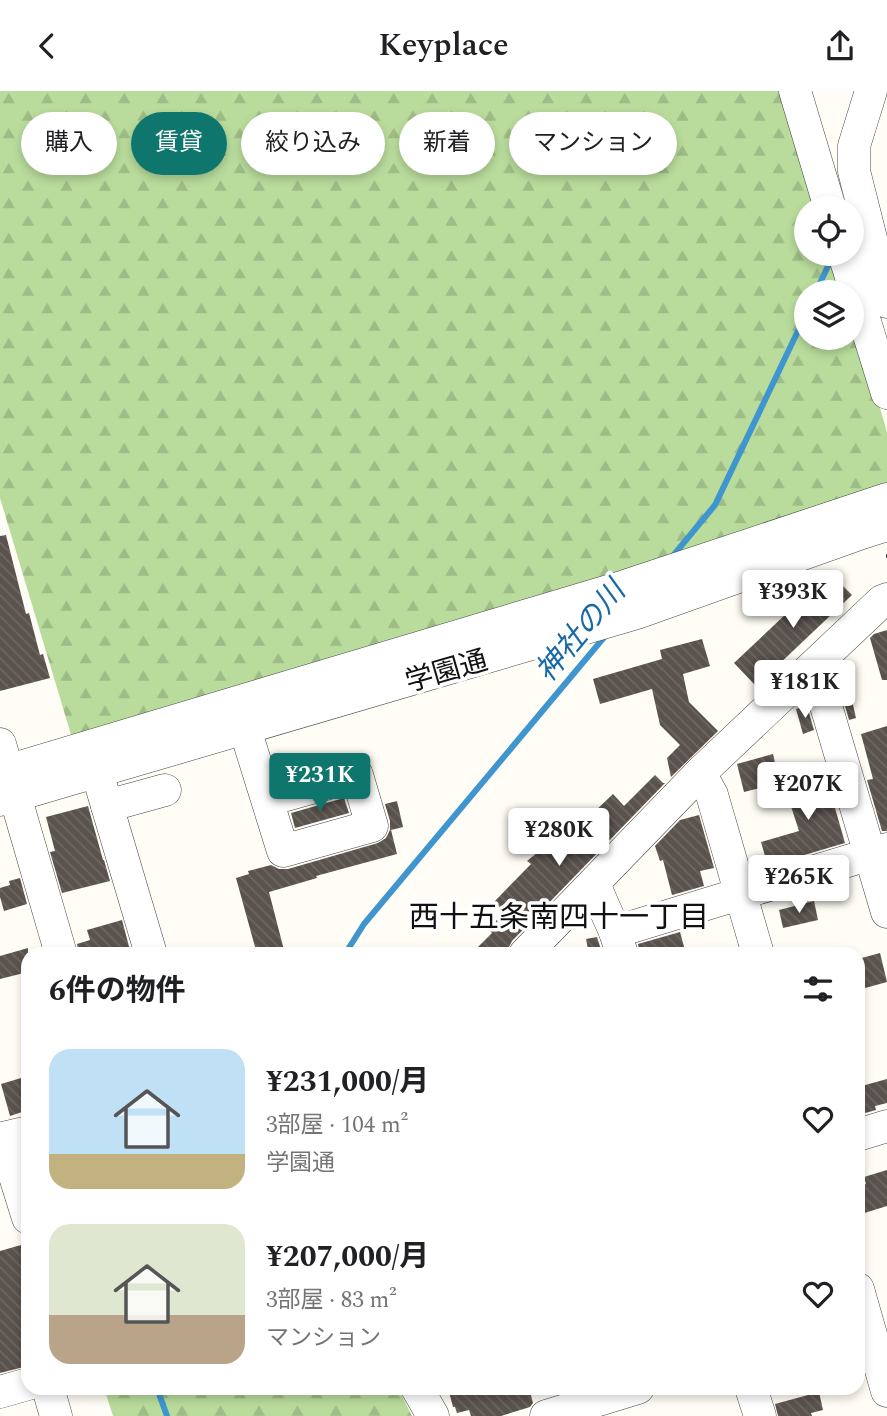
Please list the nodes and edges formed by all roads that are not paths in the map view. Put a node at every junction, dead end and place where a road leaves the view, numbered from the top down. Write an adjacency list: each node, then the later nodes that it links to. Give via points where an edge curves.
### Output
1 (795, 91): 3 (street)
2 (871, 91): 5 (street, via 854,146 854,171)
3 (826, 196)
4 (848, 266): 6 (street)
5 (887, 302)
6 (887, 393)
7 (887, 499): 14 (street, 学園通, via 625,586)
8 (887, 525): 11 (street, 学園通, via 637,614)
9 (887, 599): 10 (street)
10 (811, 669): 13 (street); 18 (street)
11 (245, 729): 12 (street, 学園通); 16 (street)
12 (97, 772): 14 (street, 学園通); 17 (street)
13 (700, 773): 19 (street); 20 (street, via 712,795)
14 (5, 776): 23 (street)
15 (165, 790): 17 (street)
16 (268, 800)
17 (107, 806): 24 (street)
18 (879, 852): 20 (street); 21 (street)
19 (594, 884): 22 (street); 25 (street)
20 (740, 894): 22 (street); 26 (street)
21 (887, 912)
22 (619, 943)
23 (59, 947)
24 (149, 947)
25 (532, 947)
26 (756, 947)
27 (887, 1126): 28 (street)
28 (865, 1133)
29 (21, 1134): 30 (street, via 3,1138)
30 (21, 1196)
31 (865, 1314): 33 (street)
32 (21, 1386): 34 (street)
33 (887, 1391)
34 (0, 1392)
35 (50, 1395): 39 (street)
36 (421, 1395): 40 (street)
37 (615, 1395): 41 (street)
38 (753, 1395): 42 (street)
39 (56, 1416)
40 (433, 1416)
41 (546, 1416)
42 (760, 1416)

